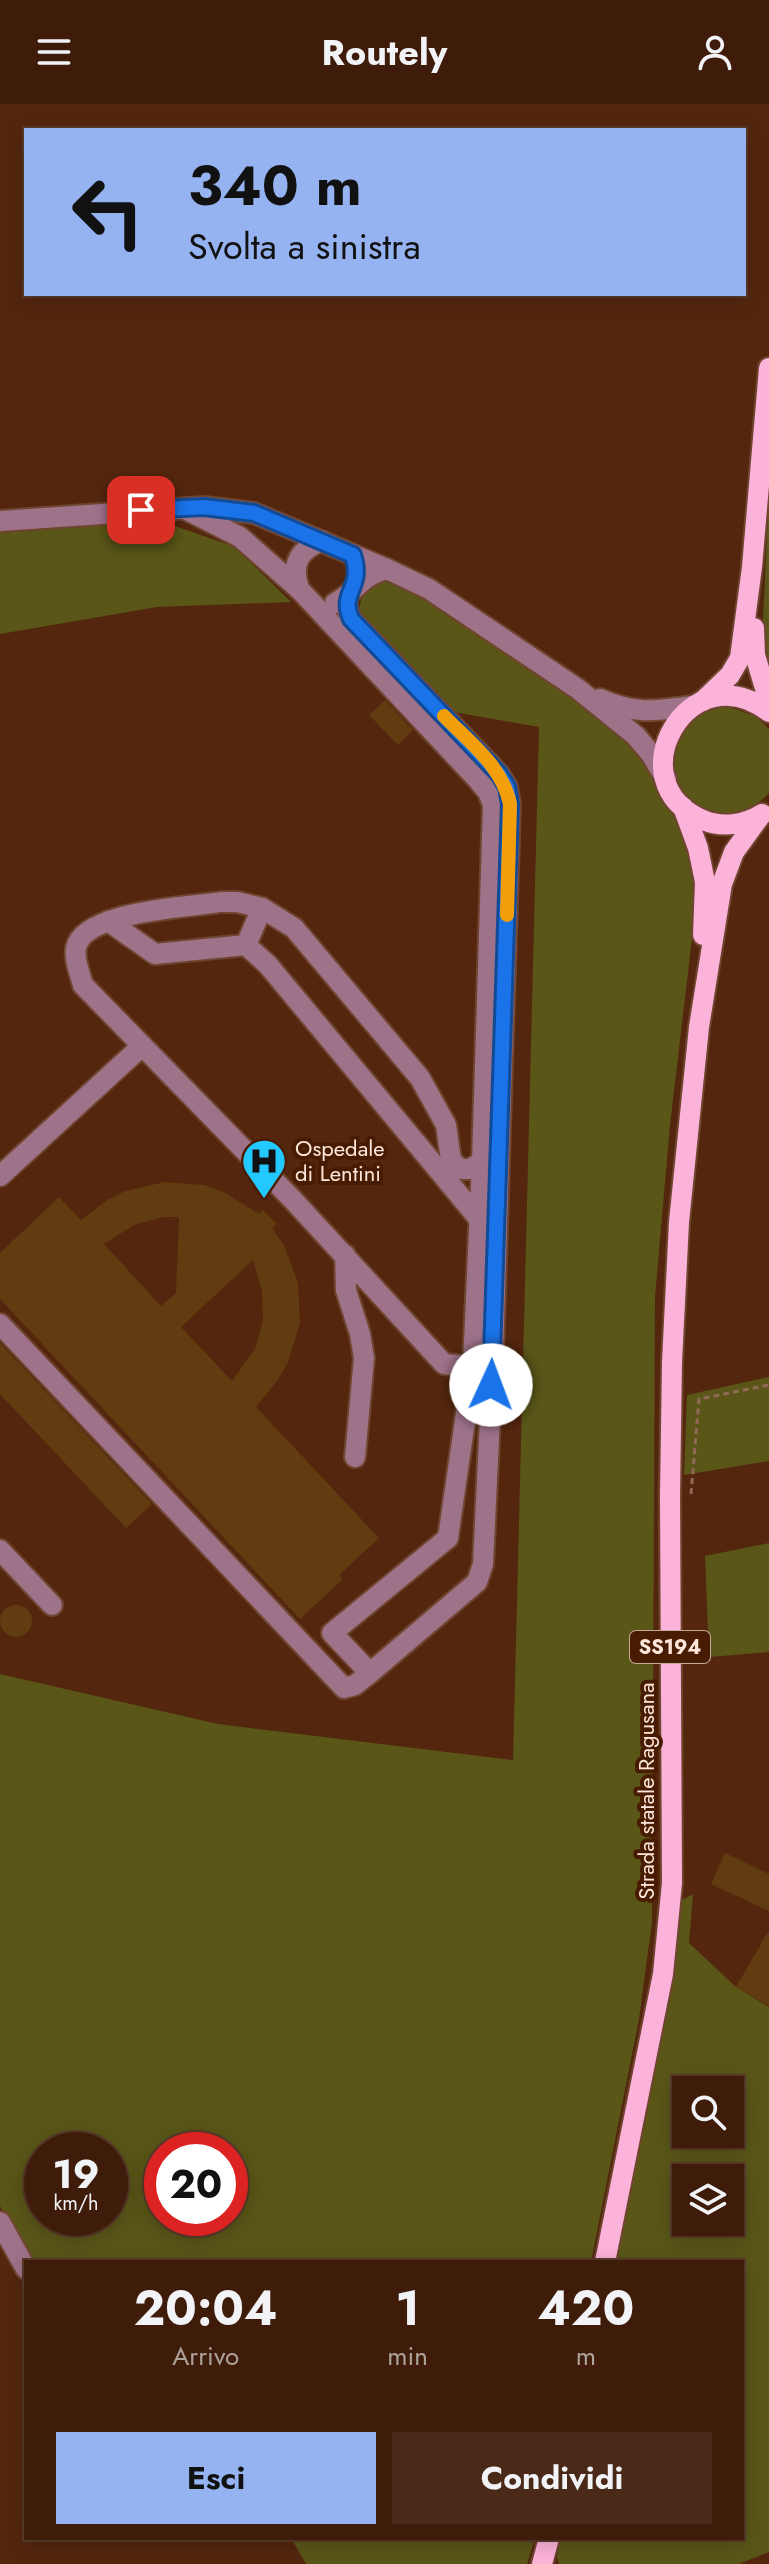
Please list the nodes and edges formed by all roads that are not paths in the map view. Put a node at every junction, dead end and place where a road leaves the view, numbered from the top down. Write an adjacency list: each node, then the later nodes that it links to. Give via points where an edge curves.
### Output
1 (769, 368): 6 (main road)
2 (183, 508): 3 (street); 4 (street, via 254,513); 9 (street, via 240,537)
3 (0, 521)
4 (322, 541): 5 (street); 9 (street, via 297,559 294,574)
5 (353, 555): 7 (street); 8 (street, via 358,571)
6 (752, 567): 11 (main road, via 755,655); 12 (main road, via 740,658 730,675)
7 (387, 569): 8 (street, via 364,577); 10 (street, via 429,589)
8 (350, 592): 9 (street, via 336,603 323,604); 29 (street, via 351,619 507,787)
9 (305, 595): 24 (street, via 478,780 493,805)
10 (578, 689): 12 (street, via 624,709 647,712); 14 (street, via 636,736)
11 (769, 702)
12 (698, 703): 13 (main road, via 736,697); 14 (main road, via 668,735)
13 (769, 712)
14 (666, 779): 15 (main road)
15 (683, 807): 16 (main road, via 701,819 723,824); 20 (main road, via 705,882)
16 (765, 812): 20 (main road, via 734,852 722,884)
17 (262, 908): 18 (street, via 221,902); 19 (street); 22 (street, via 294,928 420,1078 446,1125)
18 (108, 921): 19 (street, via 155,954); 21 (street, via 85,932 76,946 80,974 83,985)
19 (246, 945): 23 (street)
20 (699, 1027): 39 (main road, Strada statale Ragusana / SS194, via 679,1222 672,1362 672,1883 663,1974)
21 (142, 1046): 25 (street); 27 (street)
22 (449, 1148): 23 (street, via 437,1157); 24 (street, via 460,1169)
23 (426, 1157): 26 (street)
24 (482, 1162): 26 (street)
25 (0, 1176)
26 (480, 1220): 31 (street)
27 (345, 1255): 30 (street); 34 (street, via 346,1290 364,1358)
28 (0, 1324): 37 (street, via 344,1688)
29 (493, 1355): 31 (street); 33 (street)
30 (444, 1364): 31 (street); 32 (street)
31 (473, 1365): 32 (street)
32 (467, 1402): 33 (street); 37 (street, via 448,1538 332,1633)
33 (490, 1416): 37 (street, via 483,1564 477,1582)
34 (355, 1457)
35 (4, 1562): 36 (street)
36 (52, 1605)
37 (370, 1673)
38 (0, 2222): 40 (street)
39 (605, 2260)
40 (24, 2265)

